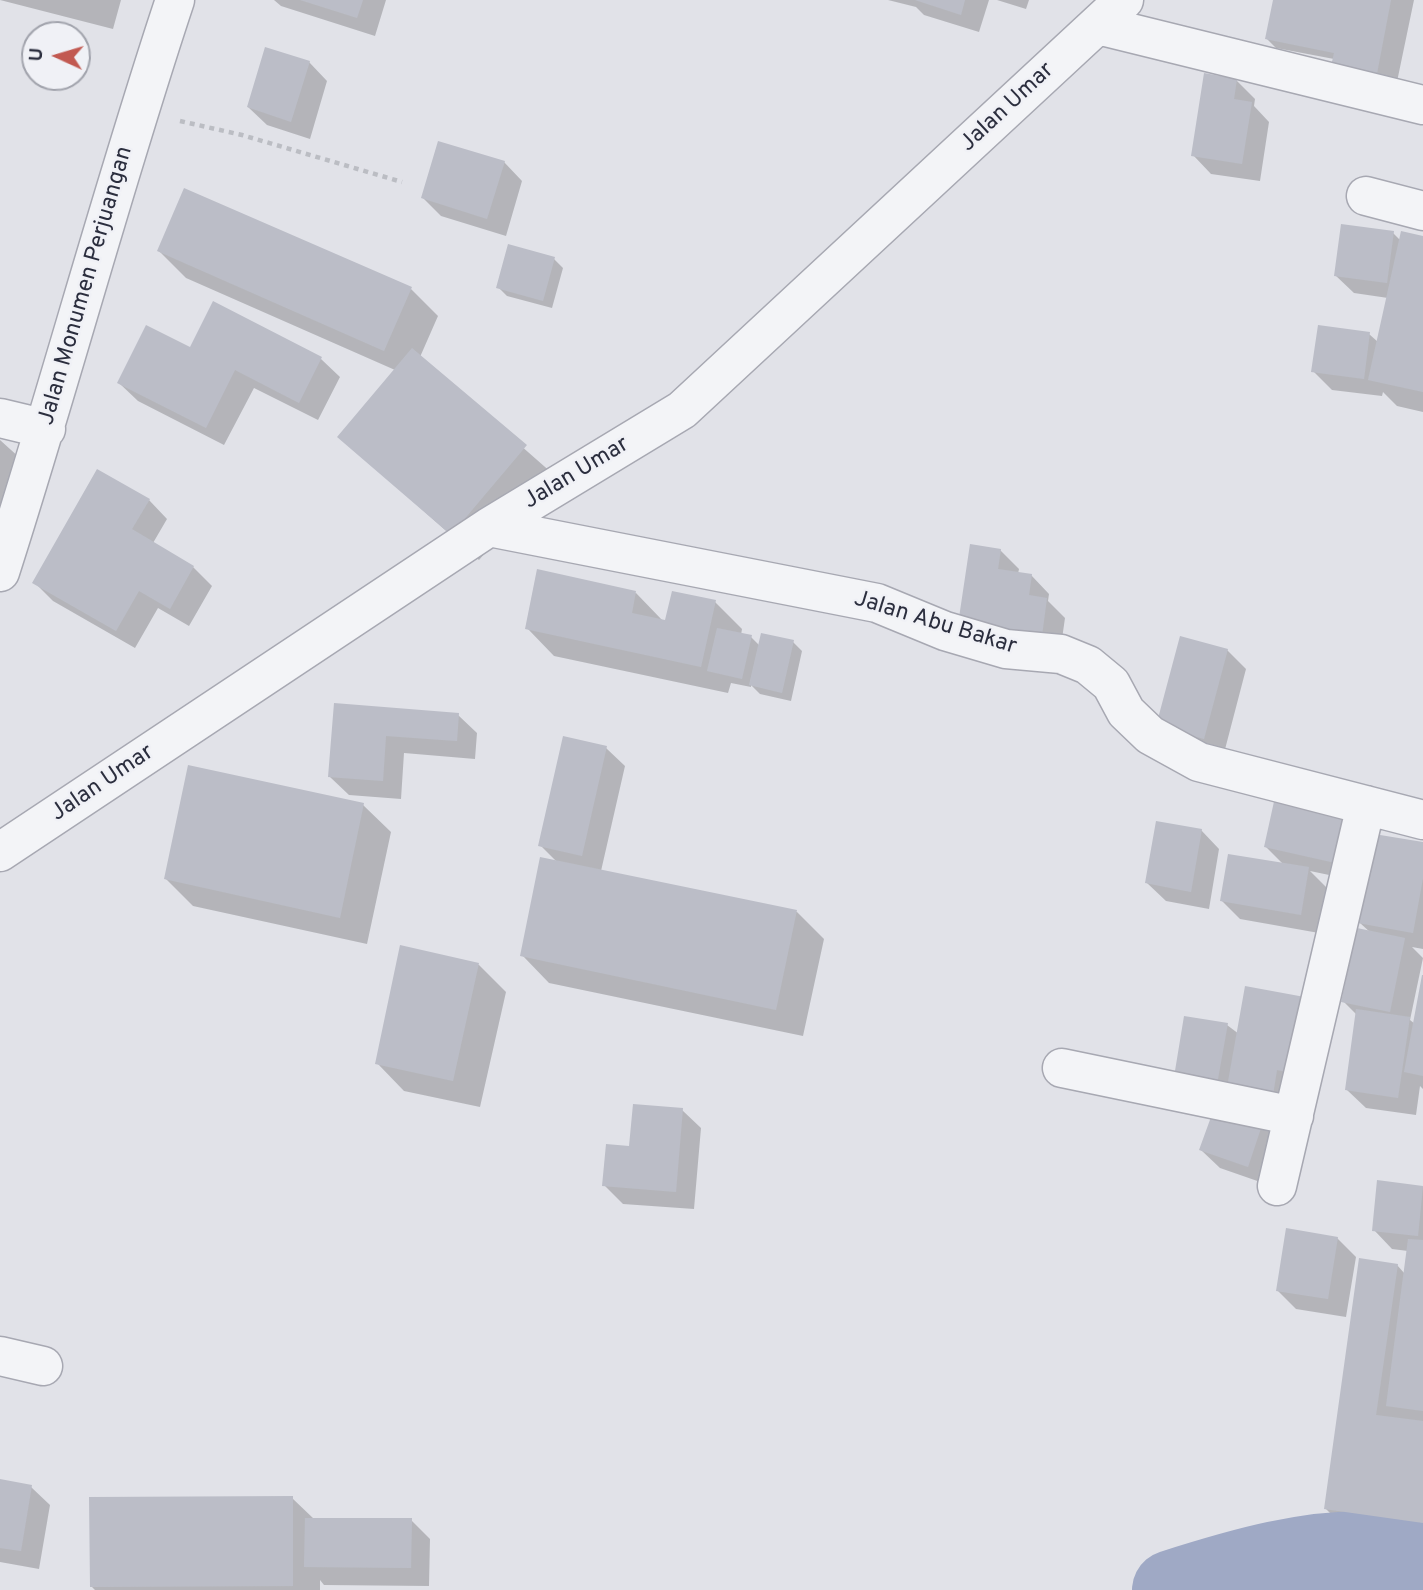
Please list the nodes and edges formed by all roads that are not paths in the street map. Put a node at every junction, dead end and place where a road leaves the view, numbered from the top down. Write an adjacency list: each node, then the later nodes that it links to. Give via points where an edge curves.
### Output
1 (175, 0): 7 (street, Jalan Monumen Perjuangan)
2 (1111, 12): 3 (street, Jalan Umar); 8 (street, Jalan Umar, via 682,410)
3 (1423, 105)
4 (1366, 196): 5 (street)
5 (1423, 211)
6 (0, 418): 7 (street)
7 (46, 429): 9 (street, Jalan Monumen Perjuangan)
8 (489, 527): 10 (street, Jalan Abu Bakar, via 877,603 945,631 1006,649 1061,654 1088,665 1111,684 1126,712 1150,735 1199,762); 12 (street, Jalan Umar)
9 (0, 572)
10 (1366, 805): 11 (street, Jalan Abu Bakar); 14 (street)
11 (1423, 820)
12 (0, 852)
13 (1062, 1068): 14 (street)
14 (1294, 1115): 15 (street)
15 (1277, 1186)
16 (0, 1356): 17 (street)
17 (43, 1366)

